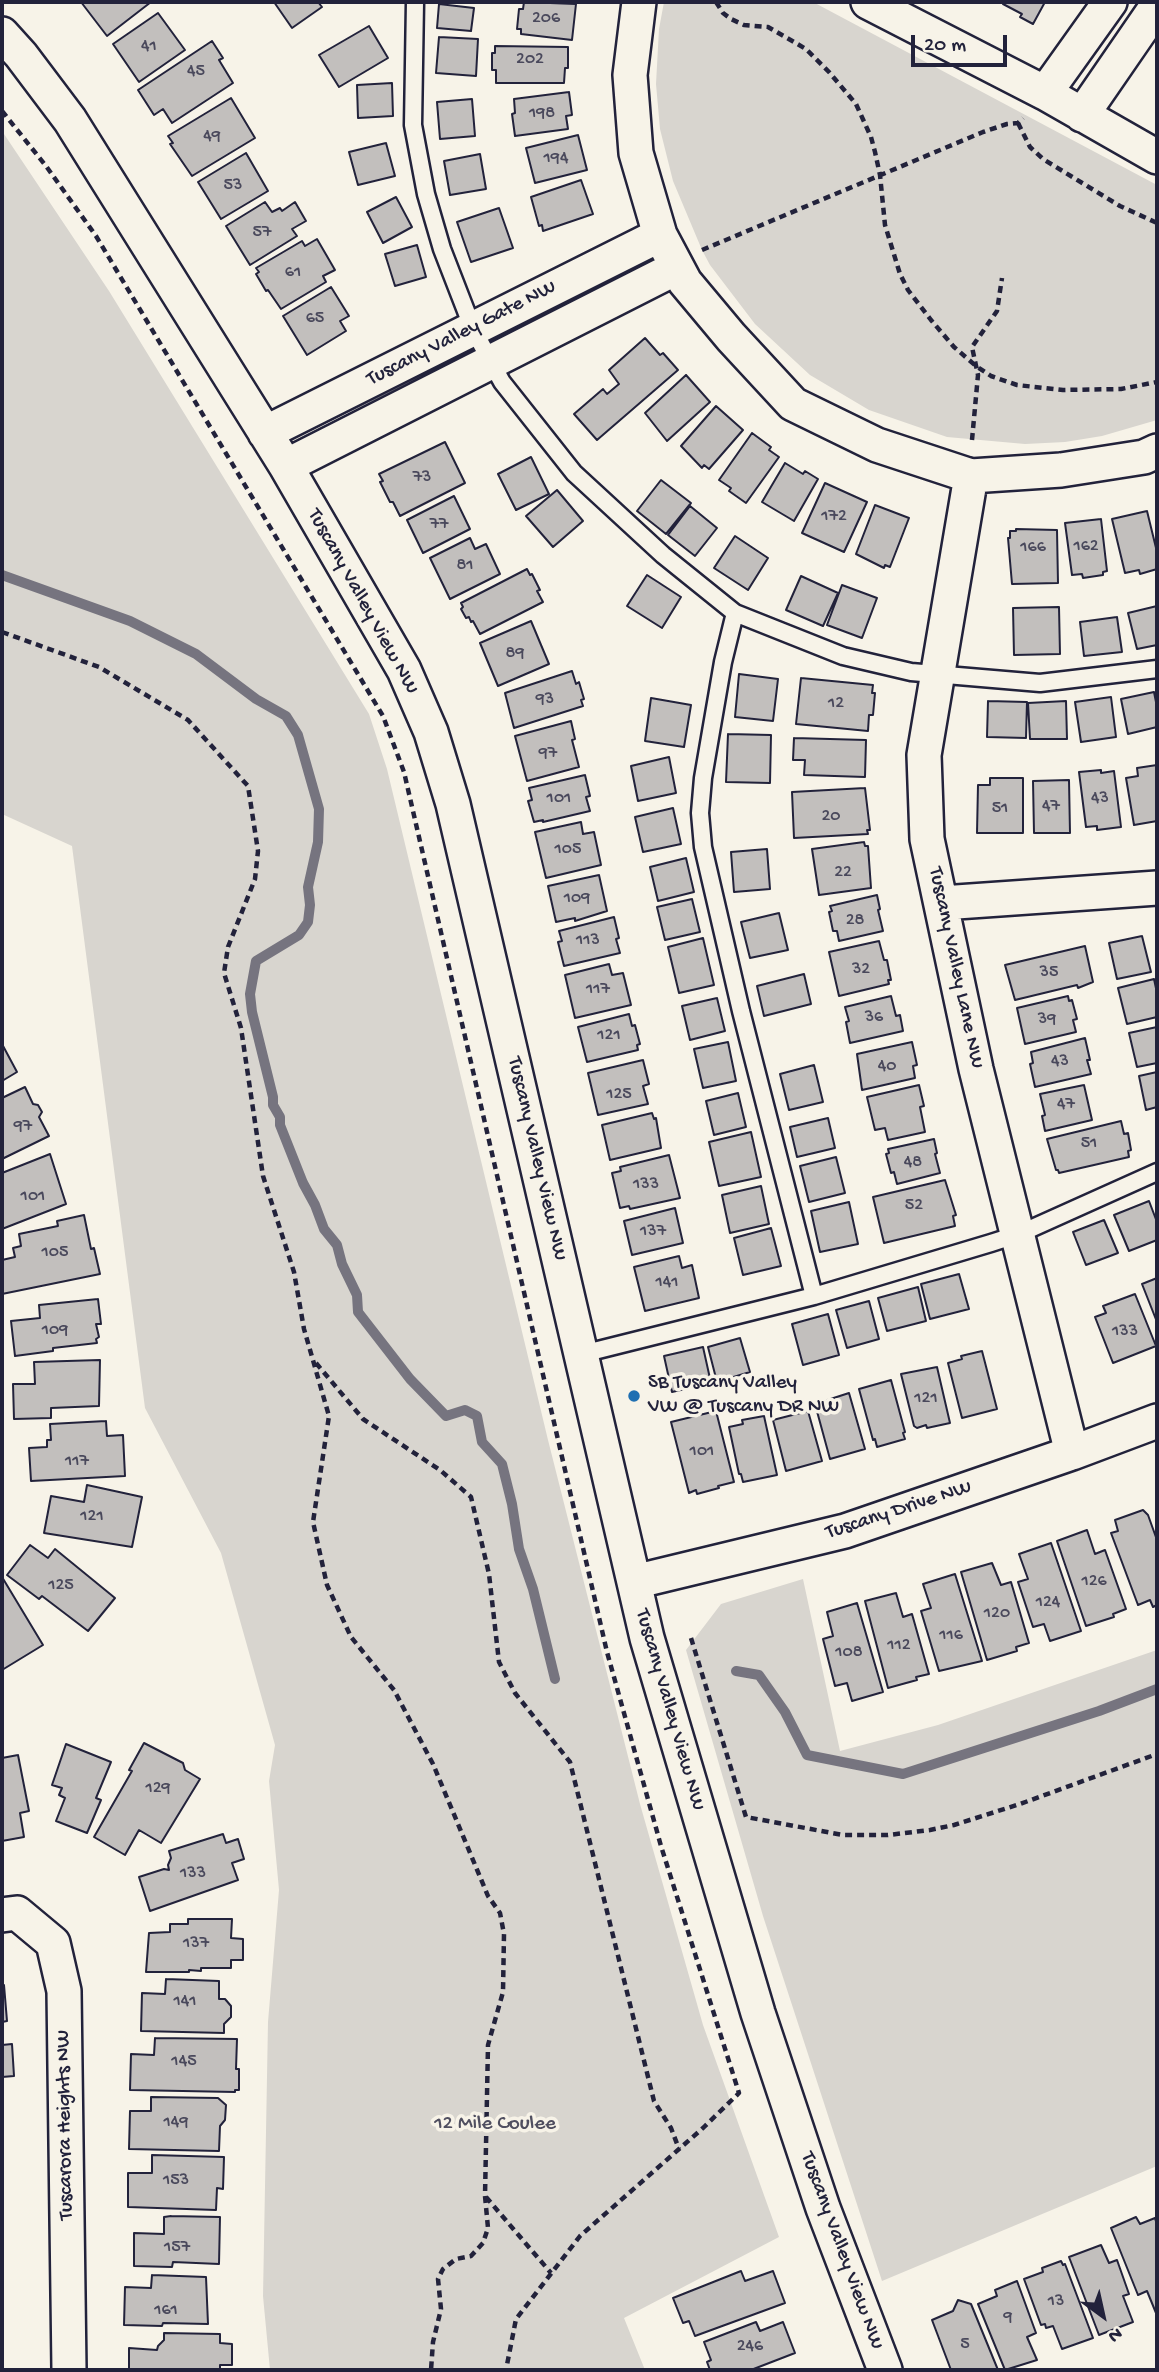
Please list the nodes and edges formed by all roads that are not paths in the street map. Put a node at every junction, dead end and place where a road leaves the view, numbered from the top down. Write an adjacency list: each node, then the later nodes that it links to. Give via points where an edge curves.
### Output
1 (639, 2): 10 (street, via 630,75 636,153)
2 (868, 2): 7 (street)
3 (1110, 2): 7 (street)
4 (412, 3): 12 (lane, via 413,125 442,249)
5 (1157, 6): 8 (street)
6 (2, 34): 14 (street, Tuscany Valley View NW, via 71,120)
7 (1035, 104): 8 (street)
8 (1082, 115): 9 (street)
9 (1157, 157)
10 (660, 235): 11 (street); 12 (street, Tuscany Valley Gate NW)
11 (689, 259): 13 (street, Tuscany Valley Gate NW); 17 (street, via 730,337 793,404 877,445)
12 (473, 329): 13 (lane); 14 (street, Tuscany Valley Gate NW)
13 (490, 362): 16 (street, Tuscany Valley Gate NW); 18 (lane, via 574,472 663,555)
14 (265, 433): 16 (street, Tuscany Valley View NW)
15 (1157, 451): 17 (street, via 1061,470)
16 (286, 466): 26 (street, Tuscany Valley View NW, via 404,670 431,732 453,804)
17 (971, 476): 20 (street, Tuscany Valley Lane NW)
18 (735, 613): 20 (lane, via 844,656); 25 (lane, via 702,778 703,847)
19 (1157, 668): 20 (lane, via 1041,683)
20 (937, 674): 22 (street, Tuscany Valley Lane NW, via 924,755 927,839)
21 (1157, 888): 22 (street)
22 (942, 903): 24 (street, Tuscany Valley Lane NW, via 976,1069)
23 (1157, 1172): 24 (lane)
24 (1019, 1234): 25 (lane); 28 (street, Tuscany Valley Lane NW)
25 (814, 1296): 26 (lane)
26 (582, 1354): 29 (street, Tuscany Valley View NW)
27 (1157, 1421): 28 (street, Tuscany Drive NW)
28 (1072, 1453): 29 (street, Tuscany Drive NW, via 845,1531)
29 (634, 1582): 32 (street, Tuscany Valley View NW, via 693,1799 762,2025 823,2208)
30 (2, 1915): 31 (street, Tuscarora Heights NW, via 17,1913 53,1943 64,1991)
31 (69, 2370)
32 (884, 2370)

